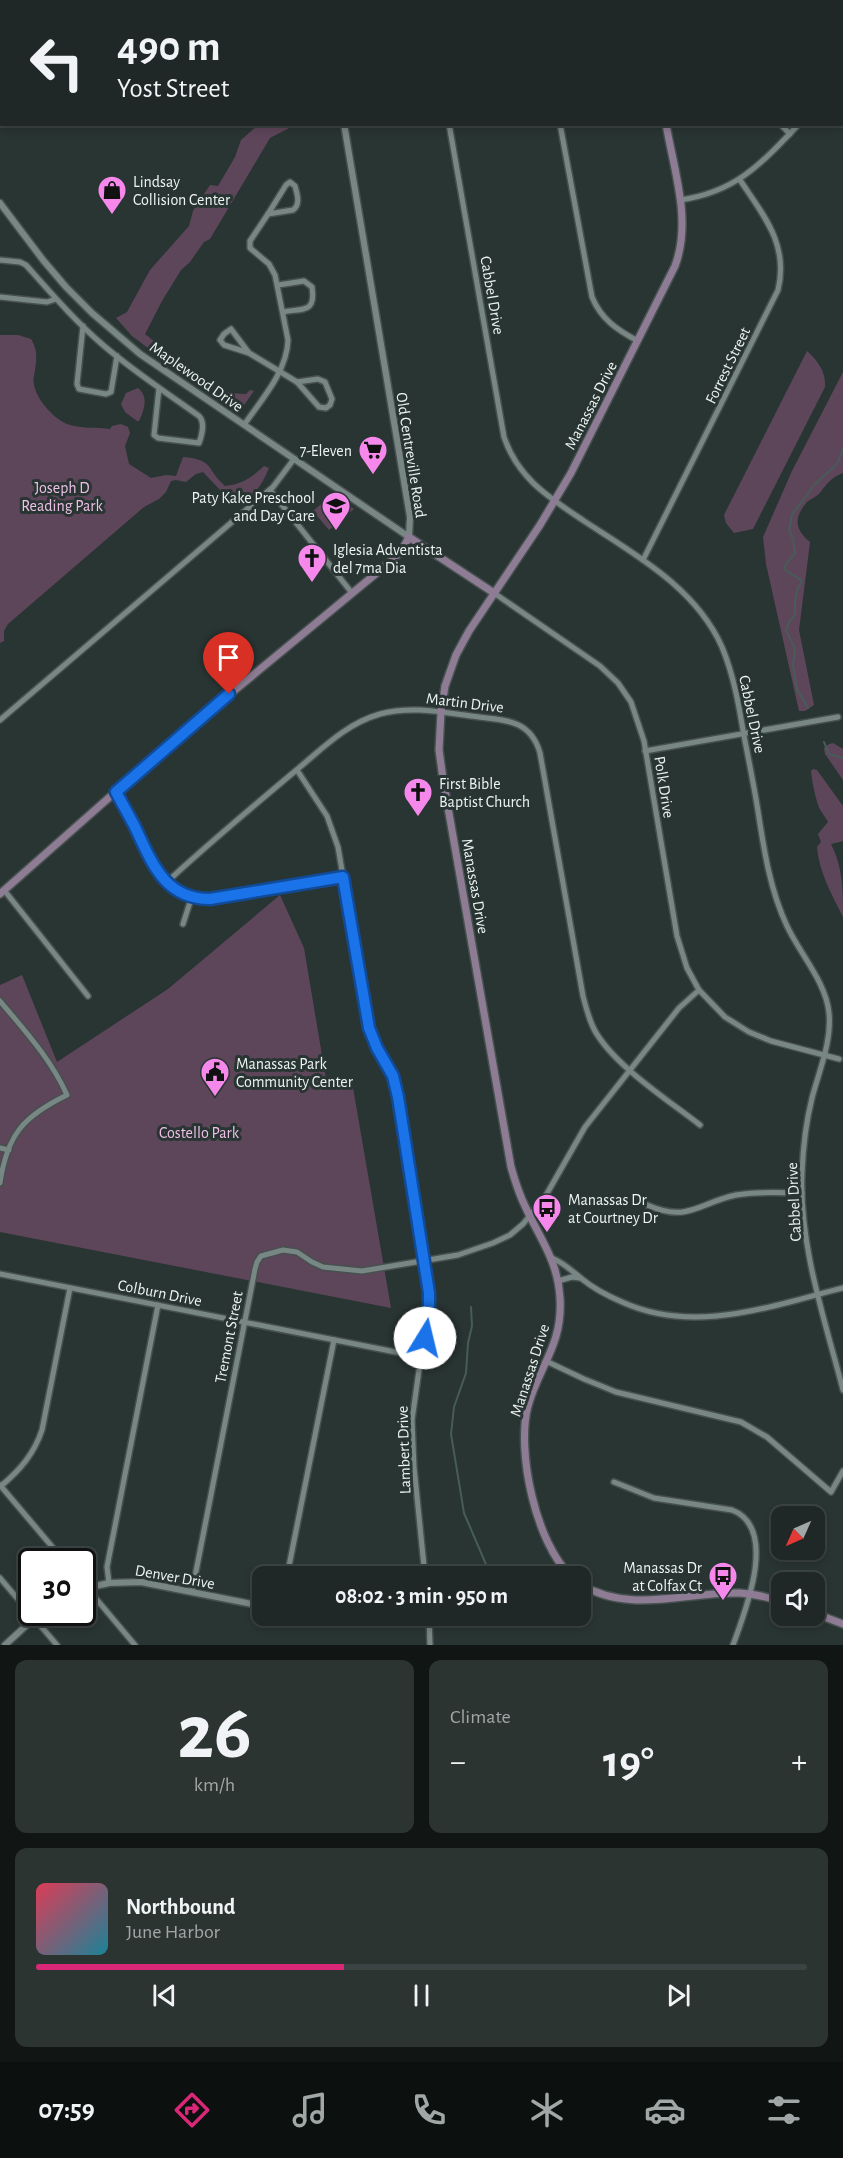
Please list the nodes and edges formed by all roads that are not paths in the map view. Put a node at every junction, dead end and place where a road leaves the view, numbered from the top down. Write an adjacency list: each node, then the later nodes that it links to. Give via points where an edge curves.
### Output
1 (344, 126): 30 (street, Old Centreville Road, via 410,518)
2 (449, 126): 29 (street, Cabbel Drive, via 504,437 521,471)
3 (560, 126): 20 (street, via 592,297 610,324)
4 (666, 126): 9 (main road, Manassas Drive)
5 (782, 126): 7 (street)
6 (797, 126): 7 (street)
7 (790, 134): 8 (street, via 762,164)
8 (740, 180): 9 (street, via 713,193); 31 (street, Forrest Street, via 776,238 781,279)
9 (680, 200): 20 (main road, Manassas Drive, via 680,254)
10 (0, 203): 16 (street, Maplewood Drive)
11 (268, 214): 11 (street, via 286,185 293,183 296,207); 13 (street, via 250,248 269,264)
12 (0, 260): 15 (street, via 23,263)
13 (278, 285): 17 (street); 17 (street, via 304,281 312,287 312,305)
14 (0, 297): 15 (street, via 47,302)
15 (56, 299): 18 (street)
16 (82, 303): 18 (street); 26 (street, Maplewood Drive, via 140,354)
17 (283, 312): 23 (street, via 287,349)
18 (71, 314): 19 (street)
19 (83, 326): 22 (street); 22 (street, via 79,389 111,392)
20 (638, 341): 29 (main road, Manassas Drive)
21 (249, 352): 21 (street, via 231,329 220,340 224,345); 23 (street)
22 (117, 356): 25 (street)
23 (279, 371): 24 (street); 26 (street)
24 (297, 382): 24 (street, via 319,407 330,405 332,399 322,380)
25 (159, 388): 25 (street, via 154,435 199,442 203,420)
26 (244, 425): 27 (street, Maplewood Drive)
27 (294, 459): 28 (street); 30 (street, Maplewood Drive)
28 (270, 490): 32 (street); 36 (street)
29 (555, 502): 31 (street, Cabbel Drive); 33 (main road, Manassas Drive)
30 (409, 537): 32 (main road, Old Centreville Road, via 397,556); 33 (main road, Polk Drive)
31 (643, 560): 37 (street, Cabbel Drive, via 685,595 717,638 736,690)
32 (352, 593): 40 (main road, Old Centreville Road)
33 (494, 593): 34 (main road, Manassas Drive, via 456,654); 38 (street, Polk Drive, via 615,679 634,709)
34 (441, 712): 39 (street, Martin Drive, via 401,710 365,719 342,732); 51 (street, Martin Drive, via 513,722 536,742 585,1003 602,1042); 58 (main road, Manassas Drive, via 439,750 443,779 511,1167)
35 (838, 717): 37 (street)
36 (0, 720)
37 (744, 734): 38 (street); 49 (street, Cabbel Drive, via 772,885 787,926 827,1000 830,1026)
38 (645, 751): 46 (street, Polk Drive, via 677,936)
39 (297, 770): 41 (street, Lambert Drive, via 327,816); 42 (street, Martin Drive)
40 (116, 792): 42 (street, via 152,864); 43 (main road, Old Centreville Road)
41 (343, 877): 44 (street, via 210,899); 60 (street, Lambert Drive, via 369,1028 393,1076 398,1097)
42 (167, 882): 44 (street)
43 (2, 892): 47 (street)
44 (192, 896): 45 (street)
45 (183, 924)
46 (699, 990): 49 (street, Polk Drive, via 743,1029 766,1040); 51 (street, Tremont Street, via 679,1008)
47 (88, 996)
48 (0, 1001): 54 (street, via 34,1041 67,1095 29,1117 17,1131)
49 (824, 1056): 50 (street, Polk Drive); 56 (street, Cabbel Drive, via 808,1120)
50 (839, 1059)
51 (630, 1069): 52 (street, Martin Drive); 58 (street, Tremont Street, via 585,1126)
52 (700, 1125)
53 (0, 1148): 54 (street)
54 (9, 1150): 55 (street)
55 (0, 1183)
56 (802, 1193): 57 (street, via 739,1194 681,1213 663,1212); 66 (street, Cabbel Drive)
57 (647, 1205)
58 (530, 1216): 59 (main road, Manassas Drive); 60 (street, Tremont Street, via 493,1243)
59 (552, 1258): 62 (street); 63 (main road, Manassas Drive)
60 (424, 1260): 68 (street, Tremont Street, via 362,1271 317,1265 290,1250 264,1254 257,1262); 70 (street, Lambert Drive, via 430,1307)
61 (0, 1274): 64 (street, Colburn Drive)
62 (582, 1279): 63 (street); 66 (street, via 640,1309 691,1318 745,1313)
63 (558, 1281): 71 (main road, Manassas Drive, via 559,1329)
64 (70, 1288): 67 (street, Colburn Drive); 75 (street, via 42,1430 25,1463)
65 (843, 1288): 66 (street)
66 (818, 1294): 72 (street, Cabbel Drive)
67 (158, 1305): 68 (street, Colburn Drive); 81 (street, via 109,1557)
68 (245, 1322): 69 (street, Colburn Drive); 84 (street, Tremont Street)
69 (334, 1340): 70 (street, Colburn Drive); 77 (street)
70 (421, 1357): 78 (street, Lambert Drive, via 412,1440)
71 (548, 1362): 73 (street, via 616,1392 741,1422 767,1437 831,1492); 79 (main road, Manassas Drive, via 528,1406 524,1449 545,1538)
72 (843, 1390)
73 (843, 1471)
74 (614, 1482): 85 (street, via 654,1498 726,1508 746,1518 756,1539)
75 (1, 1486): 76 (street)
76 (53, 1548)
77 (289, 1566)
78 (424, 1566)
79 (561, 1566)
80 (0, 1578): 86 (street)
81 (109, 1582): 82 (street, Denver Drive); 84 (street, Denver Drive, via 141,1582)
82 (96, 1584)
83 (591, 1590): 85 (main road, via 634,1600)
84 (192, 1592): 89 (street, Denver Drive)
85 (749, 1594): 87 (main road); 99 (street)
86 (18, 1599)
87 (771, 1599)
88 (96, 1600): 97 (street)
89 (252, 1603)
90 (825, 1618): 91 (main road)
91 (843, 1624)
92 (27, 1626): 95 (street)
93 (41, 1626): 96 (street)
94 (429, 1626): 98 (street)
95 (5, 1645)
96 (57, 1645)
97 (135, 1645)
98 (430, 1645)
99 (733, 1645)

